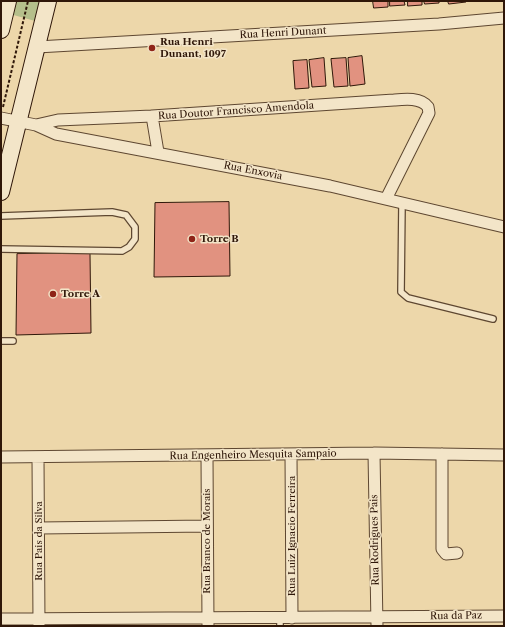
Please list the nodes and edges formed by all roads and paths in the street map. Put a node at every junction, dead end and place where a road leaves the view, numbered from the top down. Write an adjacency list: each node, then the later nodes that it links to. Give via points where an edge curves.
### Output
1 (8, 1): 5 (main road)
2 (28, 1): 7 (path)
3 (48, 1): 6 (main road)
4 (504, 18): 6 (street, Rua Henri Dunant)
5 (1, 30)
6 (37, 47): 9 (main road)
7 (2, 114): 9 (street, Rua Enxovia)
8 (152, 116): 10 (street, Rua Doutor Francisco Amendola, via 58,120); 11 (street); 13 (street, Rua Doutor Francisco Amendola, via 408,99 426,104 429,113)
9 (17, 122): 10 (street, Rua Enxovia); 12 (main road)
10 (36, 125): 11 (street, Rua Enxovia, via 56,134)
11 (158, 152): 13 (street, Rua Enxovia)
12 (1, 192)
13 (386, 199): 14 (street, Rua Enxovia)
14 (402, 203): 16 (street, Rua Enxovia); 18 (lane, via 401,292 408,298)
15 (1, 216): 17 (lane, via 112,212 126,216 135,227 135,239 130,247 122,251)
16 (504, 227)
17 (1, 249)
18 (493, 319)
19 (1, 341): 20 (lane)
20 (13, 341)
21 (291, 454): 22 (street, Rua Engenheiro Mesquita Sampaio); 25 (street, Rua Engenheiro Mesquita Sampaio); 32 (street, Rua Luiz Ignacio Ferreira)
22 (374, 454): 23 (street, Rua Engenheiro Mesquita Sampaio); 37 (street, Rua Rodrigues Pais)
23 (442, 454): 24 (street, Rua Engenheiro Mesquita Sampaio); 30 (street, via 442,549 446,554)
24 (504, 454)
25 (208, 456): 27 (street, Rua Engenheiro Mesquita Sampaio); 28 (street, Rua Branco de Morais)
26 (1, 457): 27 (street, Rua Engenheiro Mesquita Sampaio)
27 (38, 457): 29 (street, Rua Pais da Silva)
28 (207, 526): 29 (street); 35 (street, Rua Branco de Morais)
29 (39, 528): 34 (street, Rua Pais da Silva)
30 (457, 553)
31 (504, 616): 37 (street, Rua da Paz)
32 (292, 618): 36 (street, Rua da Paz); 37 (street, Rua da Paz)
33 (1, 619): 34 (street, Rua da Paz)
34 (39, 622): 35 (street, Rua da Paz)
35 (208, 622): 36 (street, Rua da Paz)
36 (280, 622)
37 (377, 622)

